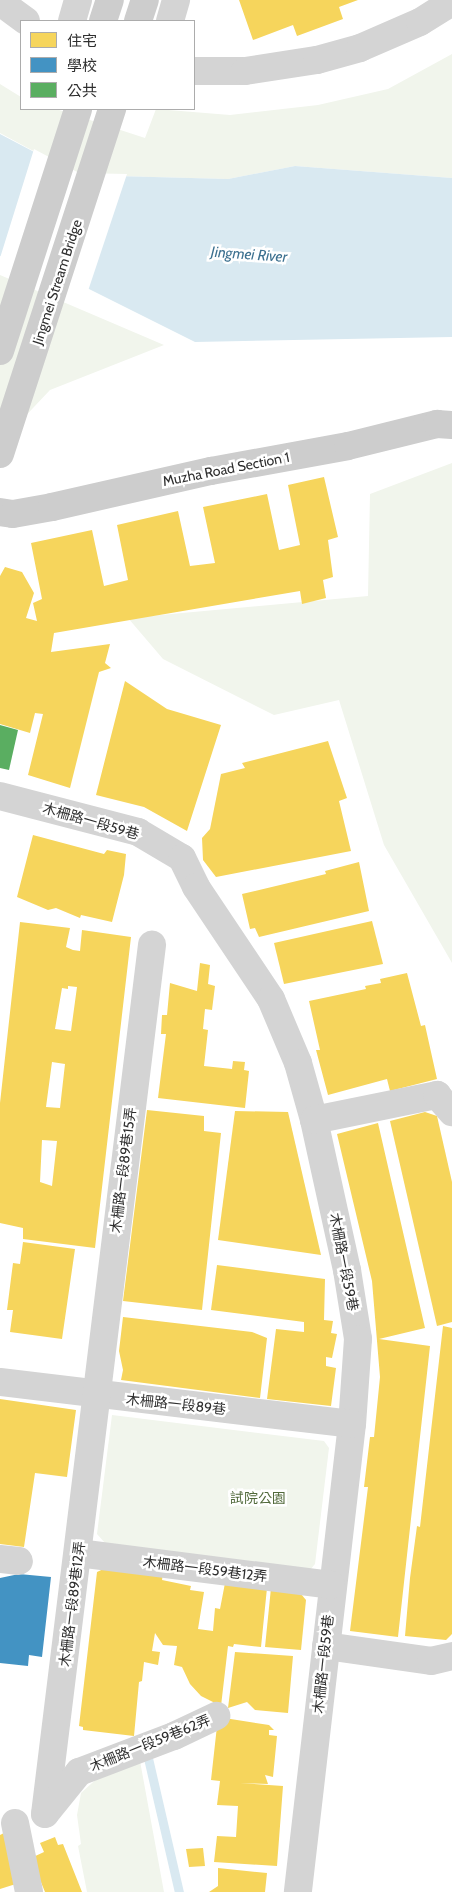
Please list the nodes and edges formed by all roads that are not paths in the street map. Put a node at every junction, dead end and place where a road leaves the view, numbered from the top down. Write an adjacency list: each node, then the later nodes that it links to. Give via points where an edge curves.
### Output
1 (78, 0): 8 (street)
2 (110, 0): 9 (main road)
3 (145, 0): 10 (main road)
4 (176, 0): 11 (street)
5 (0, 2): 7 (street)
6 (452, 2): 12 (street, via 420,22 360,48 317,60 245,71)
7 (25, 20)
8 (72, 20)
9 (103, 20)
10 (138, 20)
11 (170, 20)
12 (195, 71)
13 (78, 110): 15 (main road)
14 (112, 110): 17 (main road, Jingmei Stream Bridge)
15 (0, 351)
16 (452, 425): 18 (main road, Muzha Road Section 1, via 437,424 348,446 211,470 42,509 14,514)
17 (0, 454)
18 (0, 512)
19 (0, 796): 22 (street, 木柵路一段59巷, via 138,832 182,858 196,887 271,999 298,1063)
20 (152, 945): 24 (street, 木柵路一段89巷15弄)
21 (452, 1112): 22 (street, via 437,1095)
22 (314, 1120): 25 (street, 木柵路一段59巷, via 347,1270 358,1339)
23 (0, 1382): 24 (street, 木柵路一段89巷)
24 (96, 1395): 25 (street, 木柵路一段89巷); 26 (street, 木柵路一段89巷12弄)
25 (352, 1424): 27 (street, 木柵路一段59巷)
26 (78, 1553): 27 (street, 木柵路一段59巷12弄); 31 (street, 木柵路一段89巷12弄)
27 (331, 1585): 28 (street, 木柵路一段59巷)
28 (326, 1646): 29 (street, via 432,1661); 34 (street, 木柵路一段59巷)
29 (452, 1656)
30 (216, 1716): 31 (street, 木柵路一段59巷62弄, via 174,1736 78,1772)
31 (44, 1814): 32 (street)
32 (8, 1825): 33 (street)
33 (29, 1892)
34 (298, 1892)

